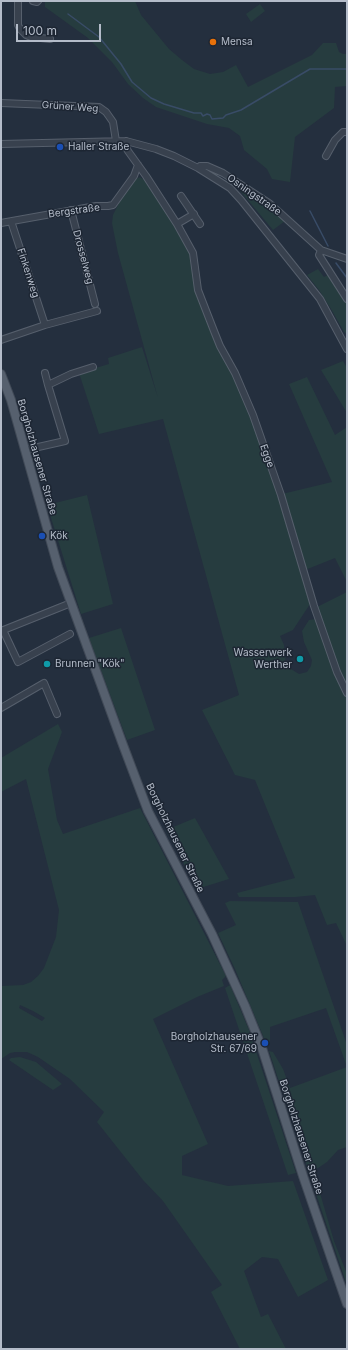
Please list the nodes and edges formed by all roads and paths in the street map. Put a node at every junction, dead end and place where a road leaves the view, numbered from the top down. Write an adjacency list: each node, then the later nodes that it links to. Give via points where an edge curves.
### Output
1 (18, 1): 4 (street, via 18,25 23,33 31,37)
2 (33, 1): 3 (street)
3 (38, 1)
4 (50, 39)
5 (1, 103): 7 (street, Grüner Weg, via 99,107 113,122)
6 (347, 132): 10 (street, via 341,134)
7 (116, 141): 8 (street); 9 (street)
8 (126, 141): 11 (street, Egge, via 126,147); 12 (street, via 156,149)
9 (1, 144)
10 (326, 156)
11 (138, 165): 13 (street, Bergstraße); 14 (street, Egge)
12 (198, 168): 22 (street, Osningstraße, via 202,165 215,169 269,203); 29 (street, via 230,188 241,200 320,300)
13 (134, 176): 14 (street); 16 (street, Bergstraße, via 113,205)
14 (146, 176): 20 (street, Egge)
15 (181, 196): 17 (street)
16 (71, 210): 18 (street, Bergstraße); 25 (street, Drosselweg)
17 (194, 214): 20 (street); 21 (street)
18 (11, 221): 19 (street, Bergstraße); 27 (street, Finkenweg)
19 (1, 223)
20 (177, 224): 38 (street, Egge, via 193,253 198,290 214,331 236,373 253,415 281,495 314,606)
21 (200, 224)
22 (321, 250): 23 (street, Osningstraße); 24 (street, via 319,255)
23 (347, 259)
24 (347, 299)
25 (95, 304)
26 (97, 311): 27 (street)
27 (45, 325): 28 (street)
28 (1, 340)
29 (347, 349)
30 (93, 367): 33 (street)
31 (45, 373): 33 (street)
32 (1, 376): 34 (main road, Borgholzhausener Straße, via 11,400)
33 (48, 385): 34 (street, via 64,441)
34 (25, 450): 35 (main road, Borgholzhausener Straße, via 58,567)
35 (71, 603): 36 (street); 41 (main road, Borgholzhausener Straße, via 148,811 212,934 248,1013)
36 (2, 630): 37 (street, via 18,662)
37 (70, 634)
38 (347, 693)
39 (1, 708): 40 (street, via 44,683)
40 (57, 714)
41 (347, 1304)

